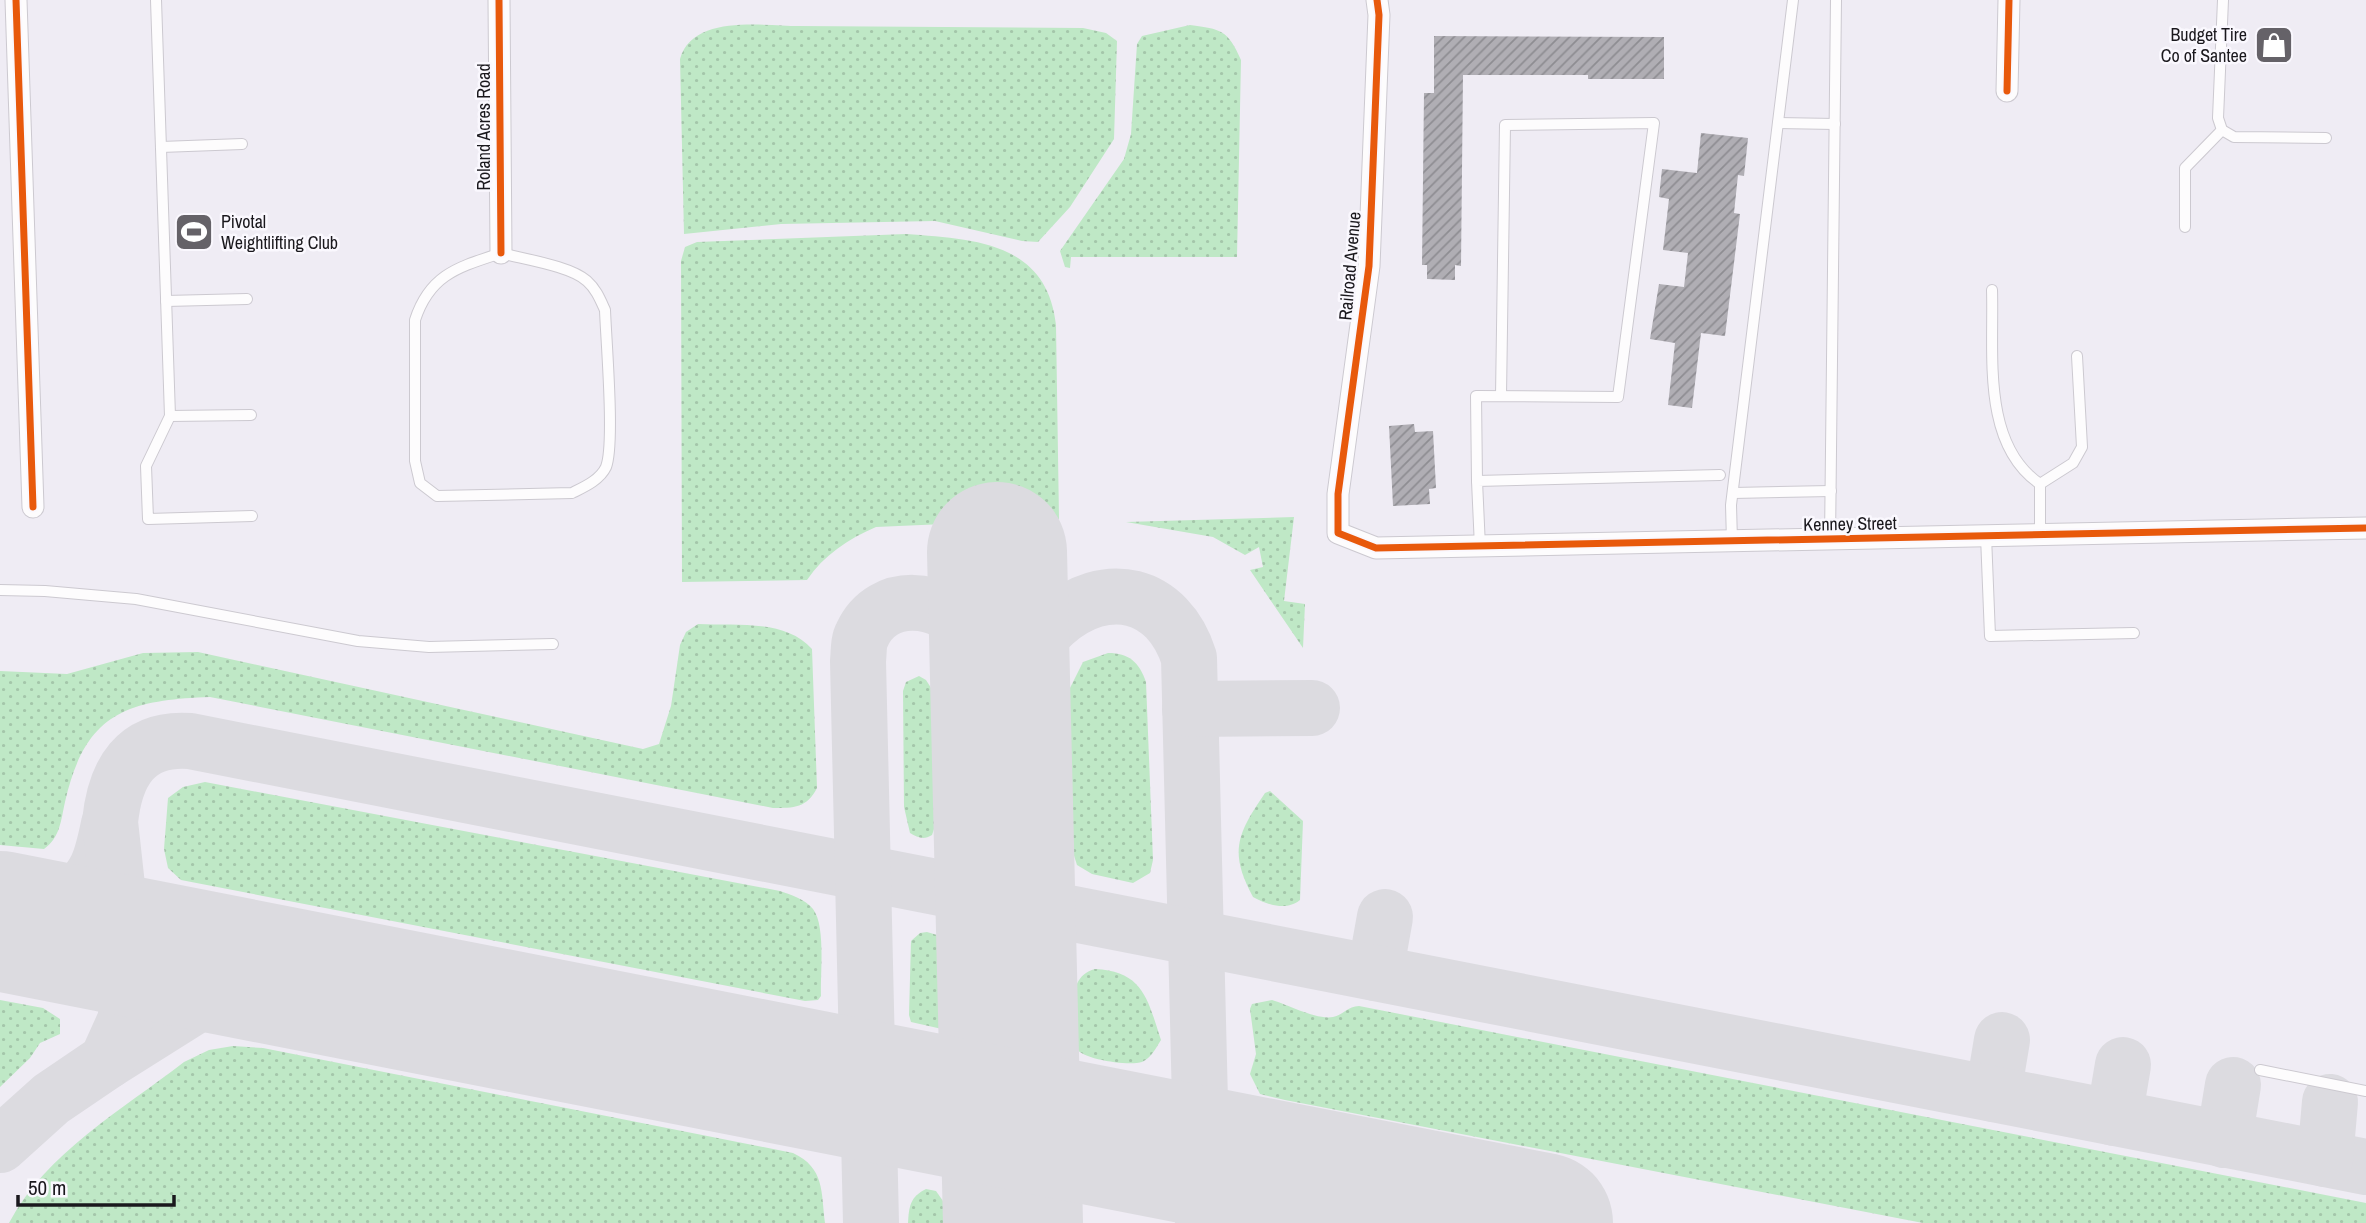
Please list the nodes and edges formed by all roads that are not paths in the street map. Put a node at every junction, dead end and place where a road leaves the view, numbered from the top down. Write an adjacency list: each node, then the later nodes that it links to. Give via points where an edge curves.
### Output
1 (16, 0): 30 (street)
2 (156, 0): 15 (lane)
3 (499, 0): 17 (street, Roland Acres Road)
4 (1377, 0): 33 (street, Railroad Avenue, via 1368,266 1338,495)
5 (1793, 0): 10 (lane)
6 (1836, 0): 11 (lane)
7 (2009, 0): 9 (street)
8 (2223, 0): 12 (lane, via 2218,118)
9 (2007, 91)
10 (1778, 123): 11 (lane); 29 (lane)
11 (1835, 124): 28 (lane)
12 (2222, 130): 13 (lane, via 2234,137); 16 (lane, via 2185,168)
13 (2326, 138)
14 (242, 144): 15 (lane)
15 (161, 147): 20 (lane)
16 (2185, 227)
17 (501, 253): 17 (lane, via 437,280 422,299 415,320 415,461 420,482 437,496 572,493 591,484 606,467 605,310 597,293 586,279 568,271)
18 (1992, 290): 27 (lane, via 1996,418 2023,472)
19 (247, 299): 20 (lane)
20 (166, 301): 24 (lane)
21 (2077, 356): 27 (lane, via 2082,447 2073,463)
22 (1501, 396): 22 (lane, via 1618,397 1654,123 1505,125); 26 (lane, via 1476,396)
23 (251, 415): 24 (lane)
24 (170, 416): 31 (lane, via 146,466 148,519)
25 (1720, 475): 26 (lane)
26 (1477, 481): 38 (lane)
27 (2040, 484): 35 (lane)
28 (1831, 491): 29 (lane); 36 (lane)
29 (1733, 493): 37 (lane)
30 (33, 507)
31 (252, 516)
32 (2366, 528): 35 (street, Kenney Street)
33 (1338, 533): 38 (street, Kenney Street, via 1376,548)
34 (1986, 536): 35 (street, Kenney Street); 36 (street, Kenney Street); 40 (lane, via 1990,636)
35 (2040, 536)
36 (1830, 540): 37 (street, Kenney Street)
37 (1732, 541): 38 (street, Kenney Street)
38 (1480, 547)
39 (0, 590): 41 (lane, via 136,599 358,641 429,647)
40 (2134, 633)
41 (552, 644)
42 (2260, 1070): 43 (lane)
43 (2366, 1091)

